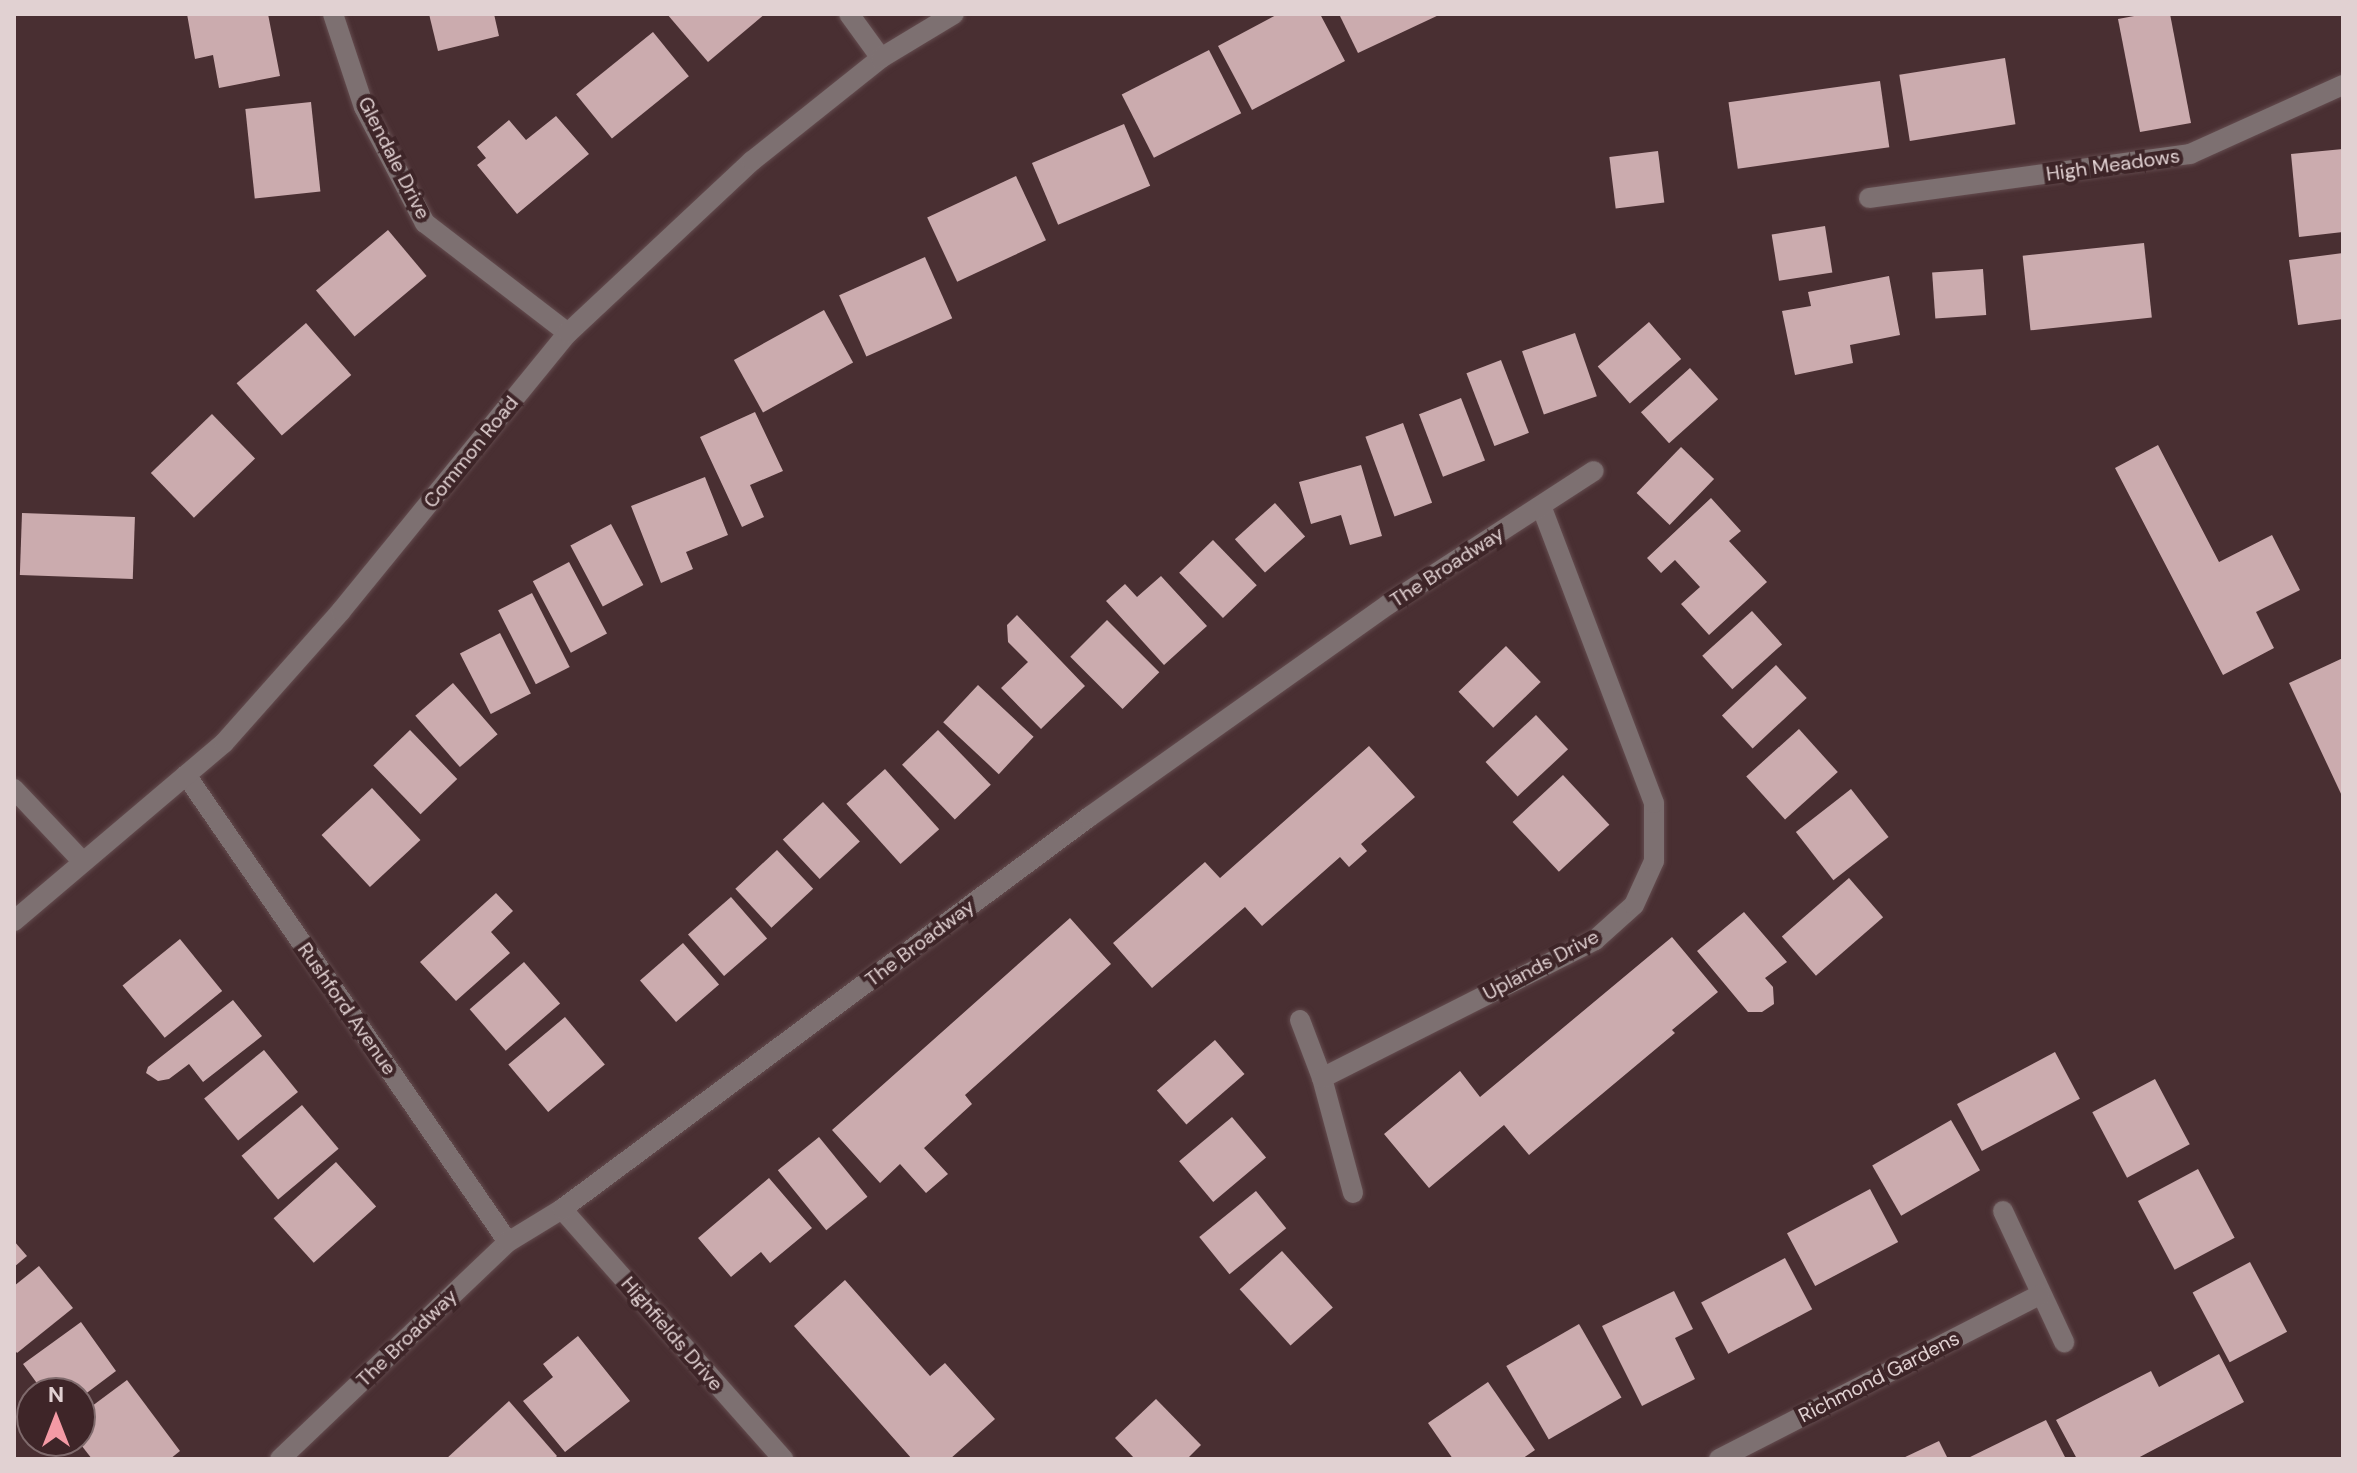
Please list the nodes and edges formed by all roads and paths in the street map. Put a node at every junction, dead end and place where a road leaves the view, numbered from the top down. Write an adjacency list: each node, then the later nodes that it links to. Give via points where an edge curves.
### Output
1 (333, 14): 7 (street, Glendale Drive, via 364,107 425,223)
2 (849, 14): 4 (street)
3 (954, 14): 4 (street, Common Road)
4 (881, 58): 7 (street, Common Road, via 752,161)
5 (2343, 85): 6 (street, High Meadows, via 2190,154)
6 (1869, 198)
7 (568, 333): 10 (street, Common Road, via 341,611 224,743)
8 (1594, 471): 9 (street, The Broadway)
9 (1541, 506): 15 (street, Uplands Drive, via 1654,803 1654,861 1634,905 1595,940); 17 (street, The Broadway, via 1389,604 1102,808)
10 (186, 775): 12 (street, Common Road); 19 (street, Rushford Avenue)
11 (14, 789): 12 (street)
12 (83, 862): 13 (street, Common Road)
13 (14, 921)
14 (1300, 1020): 15 (street)
15 (1322, 1078): 16 (street)
16 (1353, 1193)
17 (562, 1209): 19 (street, The Broadway); 23 (street, Highfields Drive)
18 (2003, 1211): 20 (street)
19 (508, 1242): 22 (street, The Broadway)
20 (2040, 1295): 21 (street); 24 (street, Richmond Gardens)
21 (2064, 1342)
22 (280, 1459)
23 (783, 1459)
24 (1719, 1459)

